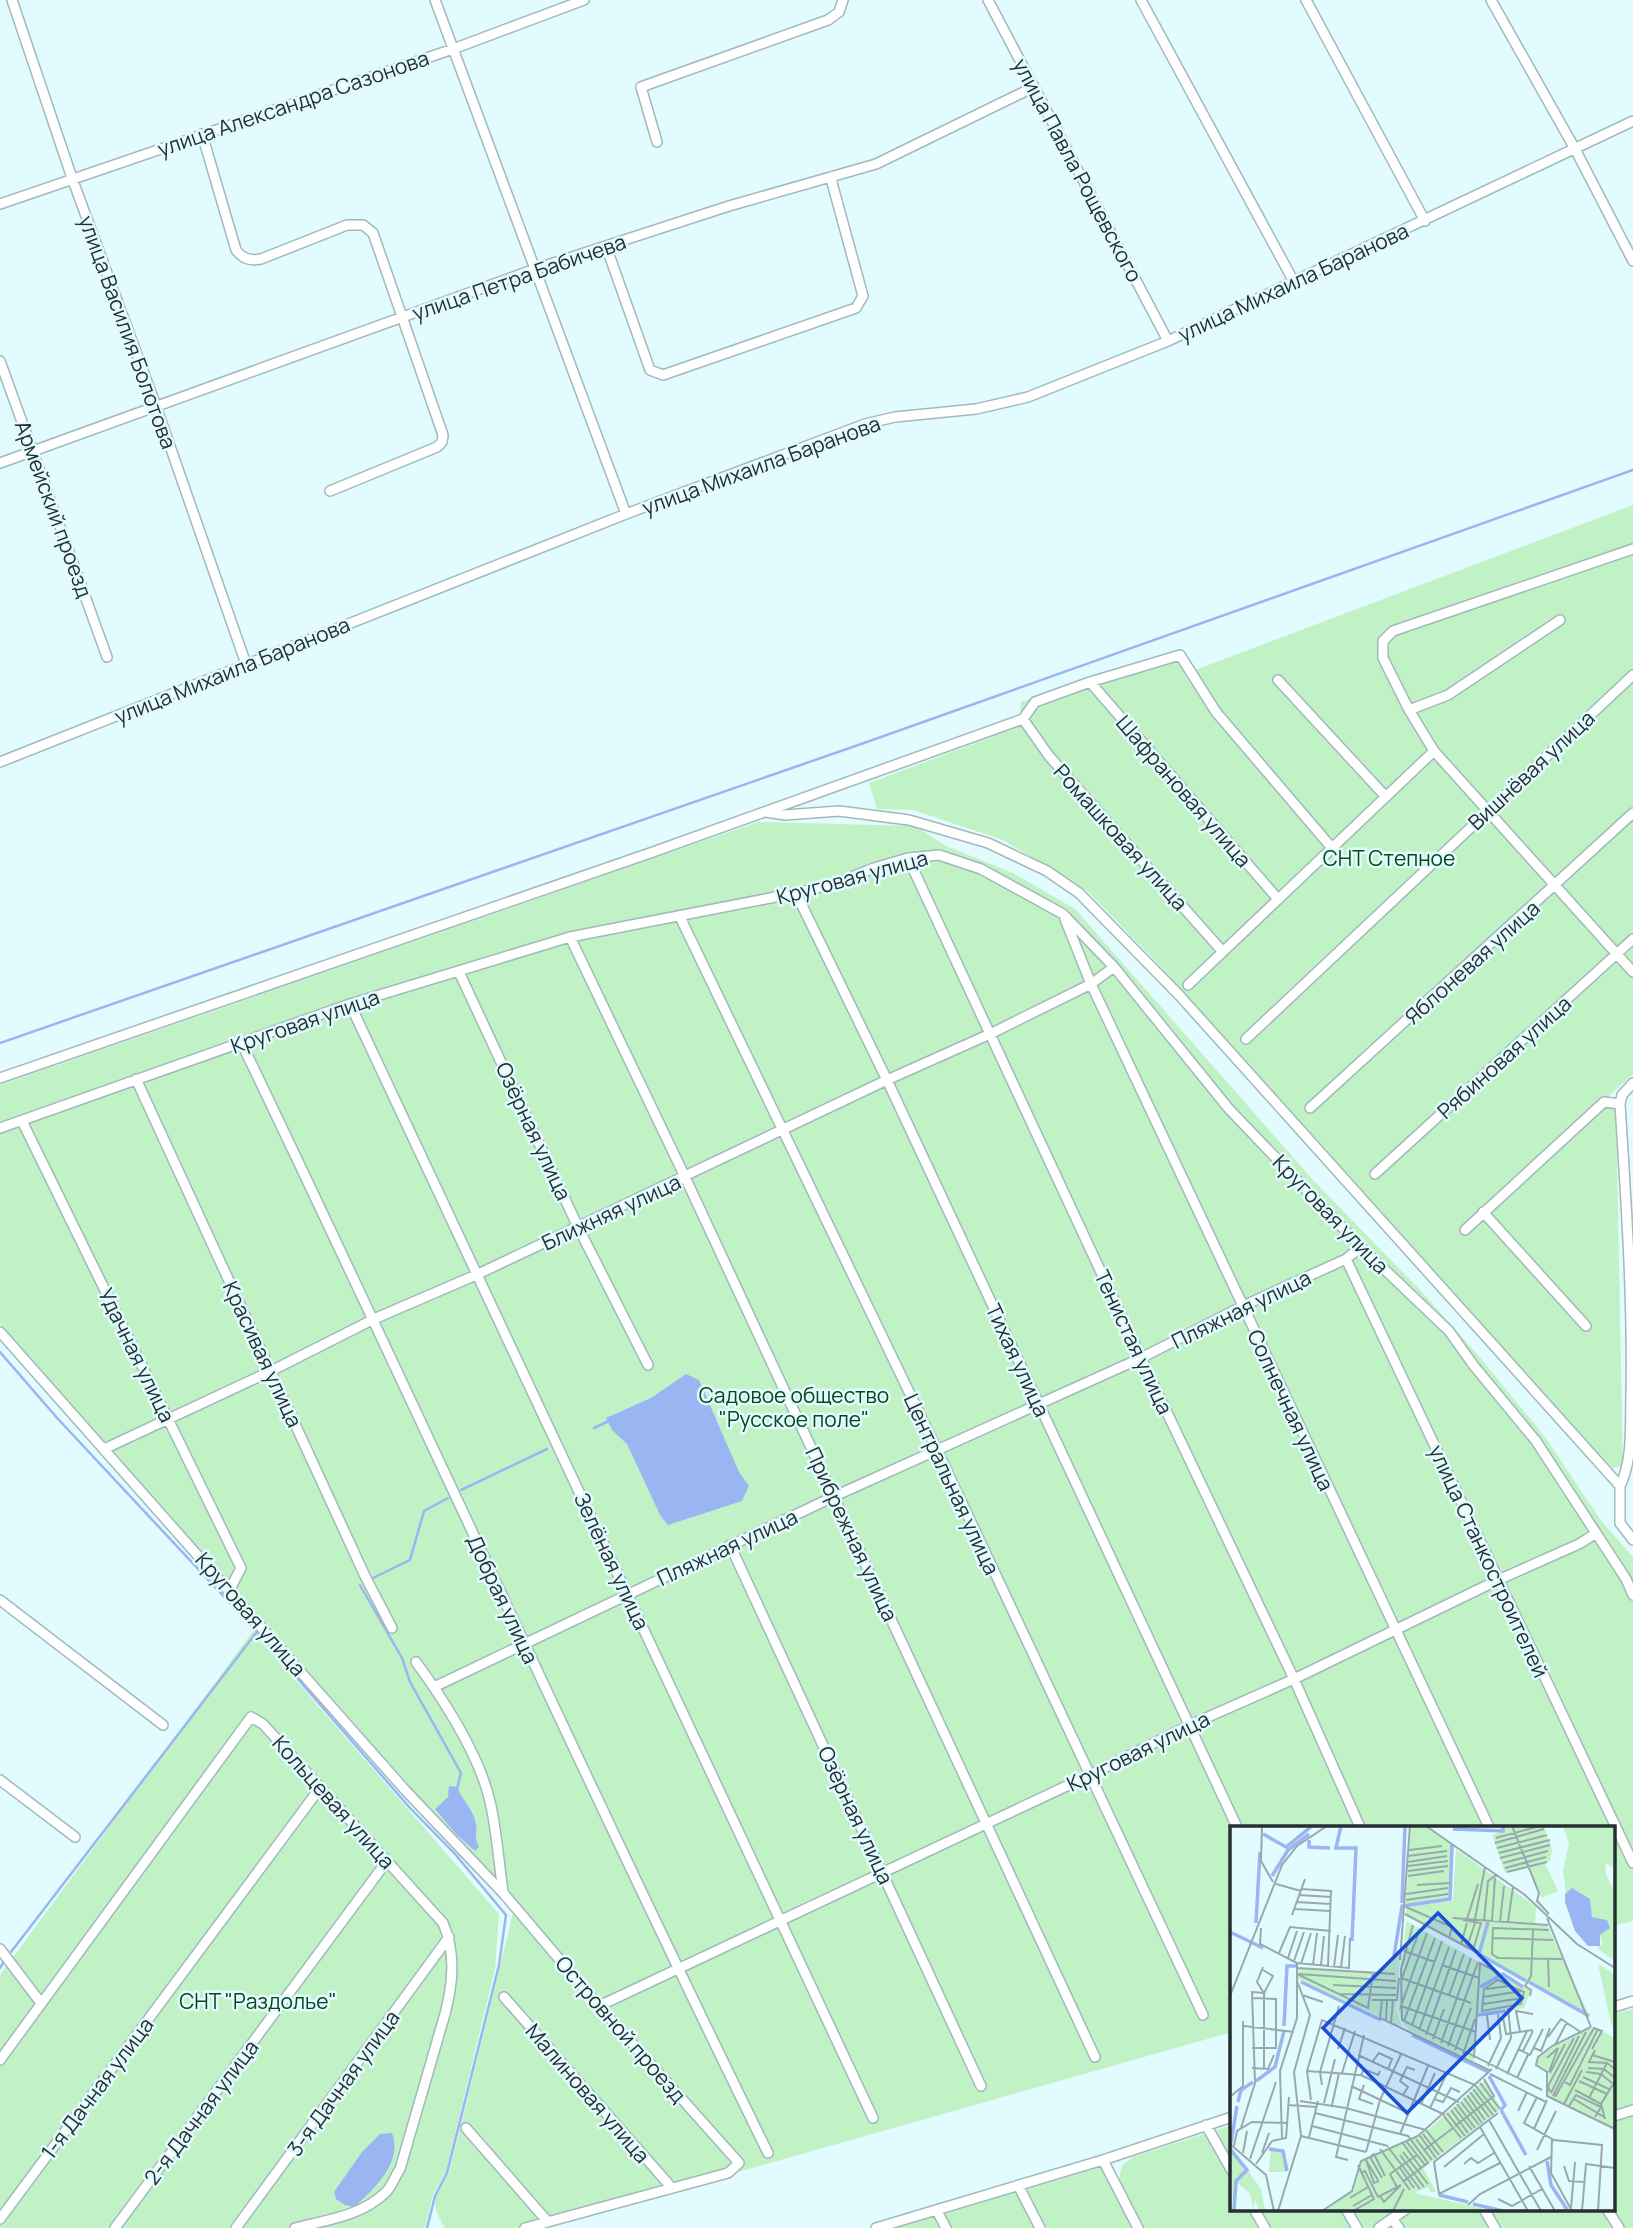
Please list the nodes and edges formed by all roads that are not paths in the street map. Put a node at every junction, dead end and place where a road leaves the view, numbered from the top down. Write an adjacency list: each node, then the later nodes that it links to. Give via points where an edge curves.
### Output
1 (12, 0): 15 (street, улица Василия Болотова)
2 (435, 0): 9 (street)
3 (584, 0): 9 (street, улица Александра Сазонова)
4 (843, 0): 13 (street, via 839,12 828,20 641,87)
5 (988, 0): 10 (street, улица Павла Рощевского)
6 (1141, 0): 22 (street)
7 (1306, 0): 18 (street)
8 (1491, 0): 14 (street)
9 (453, 49): 12 (street, улица Александра Сазонова); 21 (street)
10 (1034, 87): 16 (street, улица Петра Бабичева, via 876,164); 24 (street, улица Павла Рощевского)
11 (1633, 121): 14 (street, улица Михаила Баранова)
12 (202, 134): 15 (street, улица Александра Сазонова); 23 (street, via 239,254 247,260 261,259 347,225 363,225 373,233)
13 (657, 142)
14 (1575, 149): 18 (street, улица Михаила Баранова); 20 (street)
15 (72, 178): 17 (street, улица Александра Сазонова); 26 (street, улица Василия Болотова)
16 (831, 179): 19 (street, улица Петра Бабичева); 19 (street, via 863,296 856,308 663,375 650,370)
17 (0, 204)
18 (1425, 221): 22 (street, улица Михаила Баранова)
19 (606, 246): 21 (street, улица Петра Бабичева)
20 (1633, 261)
21 (535, 270): 23 (street, улица Петра Бабичева); 30 (street)
22 (1294, 282): 24 (street, улица Михаила Баранова)
23 (402, 318): 26 (street, улица Петра Бабичева); 29 (street, via 442,442)
24 (1168, 341): 30 (street, улица Михаила Баранова, via 1028,397 865,424)
25 (0, 361): 27 (street, Армейский проезд)
26 (156, 406): 27 (street, улица Петра Бабичева); 34 (street, улица Василия Болотова)
27 (33, 451): 28 (street, улица Петра Бабичева); 33 (street, Армейский проезд)
28 (0, 463)
29 (330, 491)
30 (626, 514): 34 (street, улица Михаила Баранова)
31 (1633, 549): 38 (street, via 1393,632 1383,641 1383,658)
32 (1560, 620): 38 (street, via 1448,695)
33 (107, 657)
34 (246, 664): 41 (street, улица Михаила Баранова)
35 (1633, 674): 44 (street, Вишнёвая улица)
36 (1278, 680): 42 (street)
37 (1090, 682): 39 (street, via 1035,702); 46 (street, via 1180,656 1216,712); 50 (street, Шафрановая улица)
38 (1409, 710): 40 (street)
39 (1023, 719): 43 (street); 55 (street, Ромашковая улица, via 1049,756)
40 (1434, 751): 42 (street); 44 (street)
41 (0, 762)
42 (1386, 797): 46 (street)
43 (764, 812): 66 (street); 94 (street, via 839,811 909,820 989,844 1047,871 1079,893 1179,995)
44 (1487, 812): 48 (street); 64 (street, Вишнёвая улица)
45 (1633, 813): 48 (street, Яблоневая улица)
46 (1332, 848): 50 (street)
47 (908, 858): 49 (street, Круговая улица); 51 (street, Круговая улица, via 939,855 981,869); 63 (street, Тенистая улица)
48 (1554, 887): 56 (street); 71 (street, Яблоневая улица)
49 (796, 893): 52 (street, Круговая улица); 68 (street, Тихая улица)
50 (1278, 899): 55 (street)
51 (1063, 914): 57 (street, Круговая улица); 60 (street, Солнечная улица)
52 (680, 917): 53 (street, Круговая улица); 74 (street, Центральная улица)
53 (570, 937): 58 (street, Круговая улица); 76 (street, Прибрежная улица)
54 (1633, 939): 56 (street, Рябиновая улица)
55 (1223, 952): 61 (street)
56 (1616, 955): 59 (street); 75 (street, Рябиновая улица)
57 (1114, 967): 60 (street, Ближняя улица); 80 (street, Круговая улица, via 1229,1109)
58 (459, 972): 62 (street, Круговая улица); 78 (street, Озёрная улица)
59 (1633, 972)
60 (1091, 984): 63 (street, Ближняя улица); 83 (street, Солнечная улица)
61 (1188, 985)
62 (350, 1004): 65 (street, Круговая улица); 82 (street, Зелёная улица)
63 (990, 1034): 68 (street, Ближняя улица); 87 (street, Тенистая улица)
64 (1246, 1039)
65 (242, 1044): 67 (street, Круговая улица); 84 (street, Добрая улица)
66 (0, 1078)
67 (136, 1079): 72 (street, Круговая улица); 89 (street, Красивая улица)
68 (887, 1080): 74 (street, Ближняя улица); 90 (street, Тихая улица)
69 (1633, 1083): 70 (street)
70 (1620, 1104): 77 (street, via 1604,1102); 94 (street, via 1631,1366 1630,1455)
71 (1310, 1108)
72 (22, 1121): 73 (street, Круговая улица); 91 (street, Удачная улица)
73 (0, 1128)
74 (783, 1129): 76 (street, Ближняя улица); 93 (street, Центральная улица)
75 (1375, 1174)
76 (685, 1177): 78 (street, Ближняя улица); 95 (street, Прибрежная улица)
77 (1483, 1212): 79 (street); 85 (street)
78 (578, 1227): 82 (street, Ближняя улица); 88 (street, Озёрная улица)
79 (1465, 1230)
80 (1361, 1247): 81 (street, Пляжная улица); 96 (street, Круговая улица, via 1449,1331 1536,1441)
81 (1346, 1259): 83 (street, Пляжная улица); 99 (street, улица Станкостроителей)
82 (476, 1275): 84 (street, Ближняя улица); 101 (street, Зелёная улица)
83 (1243, 1306): 87 (street, Пляжная улица); 105 (street, Солнечная улица)
84 (374, 1319): 89 (street, Ближняя улица); 106 (street, Добрая улица)
85 (1586, 1326)
86 (0, 1332): 92 (street, Круговая улица)
87 (1141, 1358): 90 (street, Пляжная улица); 108 (street, Тенистая улица)
88 (648, 1365)
89 (271, 1371): 91 (street, Ближняя улица); 104 (street, Красивая улица)
90 (1038, 1404): 93 (street, Пляжная улица); 111 (street, Тихая улица)
91 (169, 1419): 92 (street, Ближняя улица); 100 (street, Удачная улица, via 241,1568)
92 (104, 1449): 100 (street, Круговая улица)
93 (937, 1450): 95 (street, Пляжная улица); 112 (street, Центральная улица)
94 (1620, 1486): 97 (street, via 1620,1523)
95 (835, 1496): 98 (street, Пляжная улица); 115 (street, Прибрежная улица)
96 (1595, 1534): 99 (street, Круговая улица); 102 (street)
97 (1633, 1540)
98 (730, 1545): 101 (street, Пляжная улица); 124 (street, Озёрная улица)
99 (1498, 1580): 105 (street, Круговая улица); 119 (street, улица Станкостроителей)
100 (230, 1589): 125 (street, Круговая улица, via 406,1791)
101 (627, 1594): 106 (street, Пляжная улица); 126 (street, Зелёная улица)
102 (1633, 1595)
103 (0, 1600): 110 (street)
104 (392, 1628)
105 (1394, 1630): 108 (street, Круговая улица); 118 (street, Солнечная улица)
106 (524, 1644): 109 (street, Пляжная улица); 129 (street, Добрая улица)
107 (416, 1662): 109 (street)
108 (1294, 1679): 111 (street, Круговая улица); 117 (street, Тенистая улица)
109 (434, 1687): 125 (street, via 472,1754 491,1804)
110 (163, 1726)
111 (1190, 1726): 112 (street, Круговая улица); 116 (street, Тихая улица)
112 (1090, 1775): 115 (street, Круговая улица); 135 (street, Центральная улица)
113 (0, 1780): 121 (street)
114 (320, 1788): 122 (street, Кольцевая улица); 132 (street, Кольцевая улица, via 263,1724 251,1717); 156 (street, 1-я Дачная улица)
115 (985, 1823): 124 (street, Круговая улица); 136 (street, Прибрежная улица)
116 (1237, 1826)
117 (1360, 1826)
118 (1489, 1826)
119 (1615, 1826)
120 (1616, 1827): 123 (street, улица Станкостроителей)
121 (75, 1838)
122 (387, 1861): 127 (street, Кольцевая улица, via 443,1923); 159 (street, 2-я Дачная улица)
123 (1633, 1863)
124 (882, 1871): 126 (street, Круговая улица); 138 (street, Озёрная улица)
125 (503, 1894): 133 (street, Островной проезд)
126 (782, 1920): 129 (street, Круговая улица); 141 (street, Зелёная улица)
127 (449, 1937): 160 (street, 3-я Дачная улица); 161 (street, via 450,1993 400,2169 372,2204)
128 (0, 1949): 132 (street)
129 (677, 1968): 133 (street, Круговая улица); 145 (street, Добрая улица)
130 (504, 1997): 149 (street, Малиновая улица)
131 (1633, 2001): 134 (street)
132 (41, 2003): 137 (street, Кольцевая улица)
133 (598, 2006): 149 (street, Островной проезд, via 739,2163 728,2173)
134 (1616, 2006)
135 (1202, 2015)
136 (1095, 2057)
137 (0, 2060)
138 (981, 2086)
139 (1633, 2110): 140 (street)
140 (1616, 2115)
141 (873, 2118)
142 (1230, 2118): 143 (street)
143 (1206, 2125): 146 (street); 147 (street)
144 (466, 2128): 158 (street)
145 (768, 2153)
146 (1103, 2160): 148 (street); 166 (street)
147 (1230, 2167)
148 (1018, 2185): 150 (street); 165 (street)
149 (672, 2188): 158 (street)
150 (937, 2210): 163 (street); 164 (street)
151 (1255, 2210): 167 (street)
152 (1347, 2210): 168 (street)
153 (1405, 2210): 157 (street)
154 (1485, 2210): 171 (street)
155 (1608, 2210): 172 (street)
156 (0, 2219)
157 (1392, 2219): 169 (street); 170 (street)
158 (548, 2222): 162 (street)
159 (115, 2228)
160 (236, 2228)
161 (295, 2228)
162 (525, 2228)
163 (876, 2228)
164 (946, 2228)
165 (1040, 2228)
166 (1138, 2228)
167 (1265, 2228)
168 (1356, 2228)
169 (1379, 2228)
170 (1399, 2228)
171 (1495, 2228)
172 (1619, 2228)

